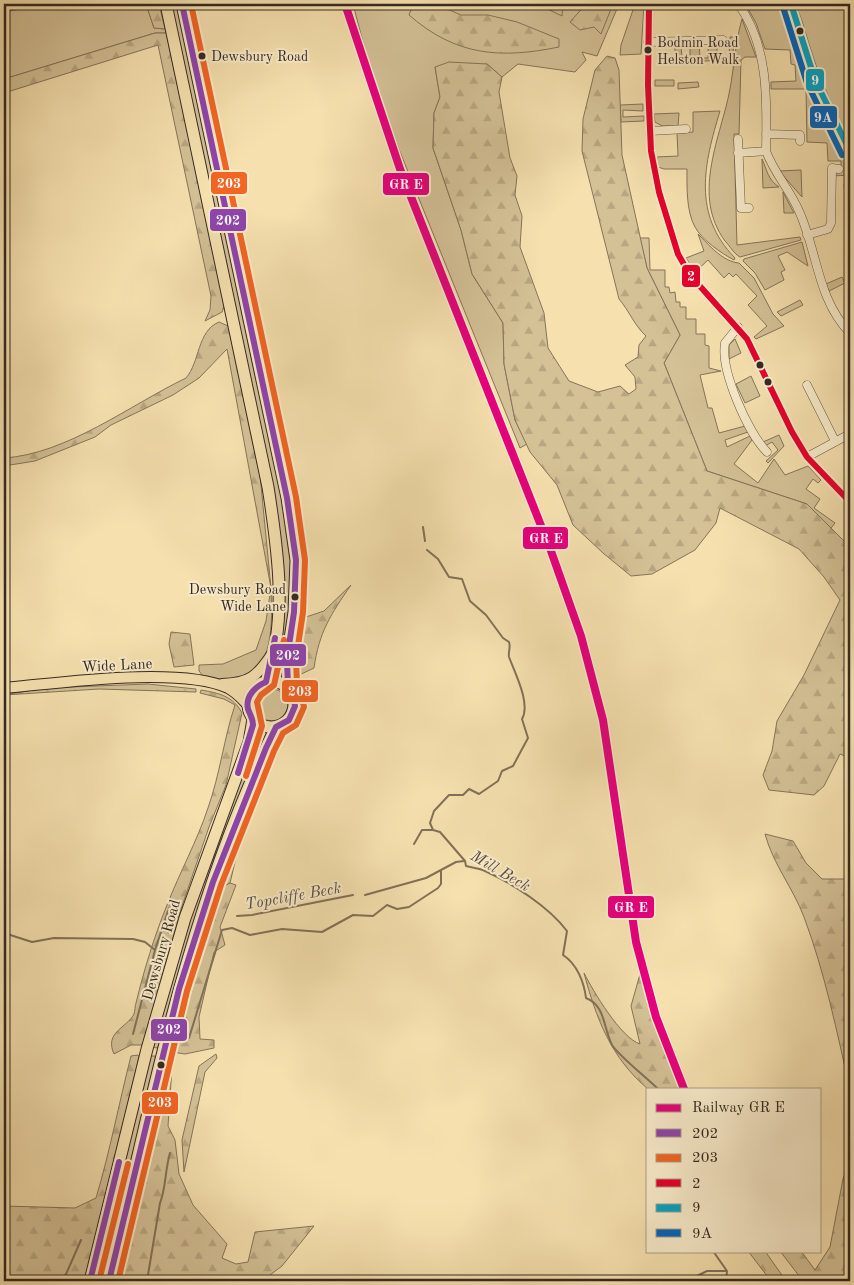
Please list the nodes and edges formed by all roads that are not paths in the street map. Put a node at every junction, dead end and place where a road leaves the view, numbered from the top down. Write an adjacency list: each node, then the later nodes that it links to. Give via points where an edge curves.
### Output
1 (166, 4): 27 (highway, via 268,487 280,588)
2 (182, 4): 31 (highway, Dewsbury Road, via 287,498 296,560 294,612 287,660)
3 (649, 4): 7 (street)
4 (738, 4): 10 (street, via 754,31 762,58)
5 (791, 4): 13 (street, via 814,80)
6 (723, 40): 7 (street)
7 (648, 42): 9 (street)
8 (686, 129): 9 (street)
9 (650, 131): 19 (street, via 658,184 678,254 690,275)
10 (766, 134): 12 (street, via 800,135); 14 (street)
11 (738, 139): 15 (street)
12 (800, 141)
13 (850, 151)
14 (766, 152): 15 (street); 18 (street, via 789,190)
15 (738, 153): 17 (street, via 742,208)
16 (839, 169): 18 (street, via 832,168 831,223 828,229)
17 (749, 208)
18 (807, 235): 20 (street, via 822,288 834,313)
19 (738, 327): 24 (street, via 725,342 728,376 753,432); 25 (street, via 750,344)
20 (850, 332)
21 (807, 385): 23 (street)
22 (846, 436): 23 (street)
23 (835, 441): 25 (street)
24 (767, 452)
25 (807, 457): 26 (street)
26 (850, 502)
27 (274, 651): 28 (highway); 29 (main road, via 253,677 242,682)
28 (263, 683): 31 (highway, via 281,683); 32 (main road, Wide Lane, via 246,689); 33 (highway, via 251,693)
29 (218, 684): 30 (main road, Wide Lane, via 146,678); 32 (main road, Wide Lane)
30 (4, 688)
31 (288, 688): 35 (highway, Dewsbury Road, via 295,701 294,711 285,723)
32 (230, 689): 33 (main road, Wide Lane)
33 (248, 705): 34 (highway)
34 (253, 719): 35 (highway, via 263,726); 36 (highway, Dewsbury Road, via 249,742 185,918)
35 (276, 727): 37 (highway, Dewsbury Road, via 213,882)
36 (147, 1049): 37 (street); 38 (highway, Dewsbury Road)
37 (162, 1054): 39 (highway, Dewsbury Road)
38 (90, 1281)
39 (109, 1281)

